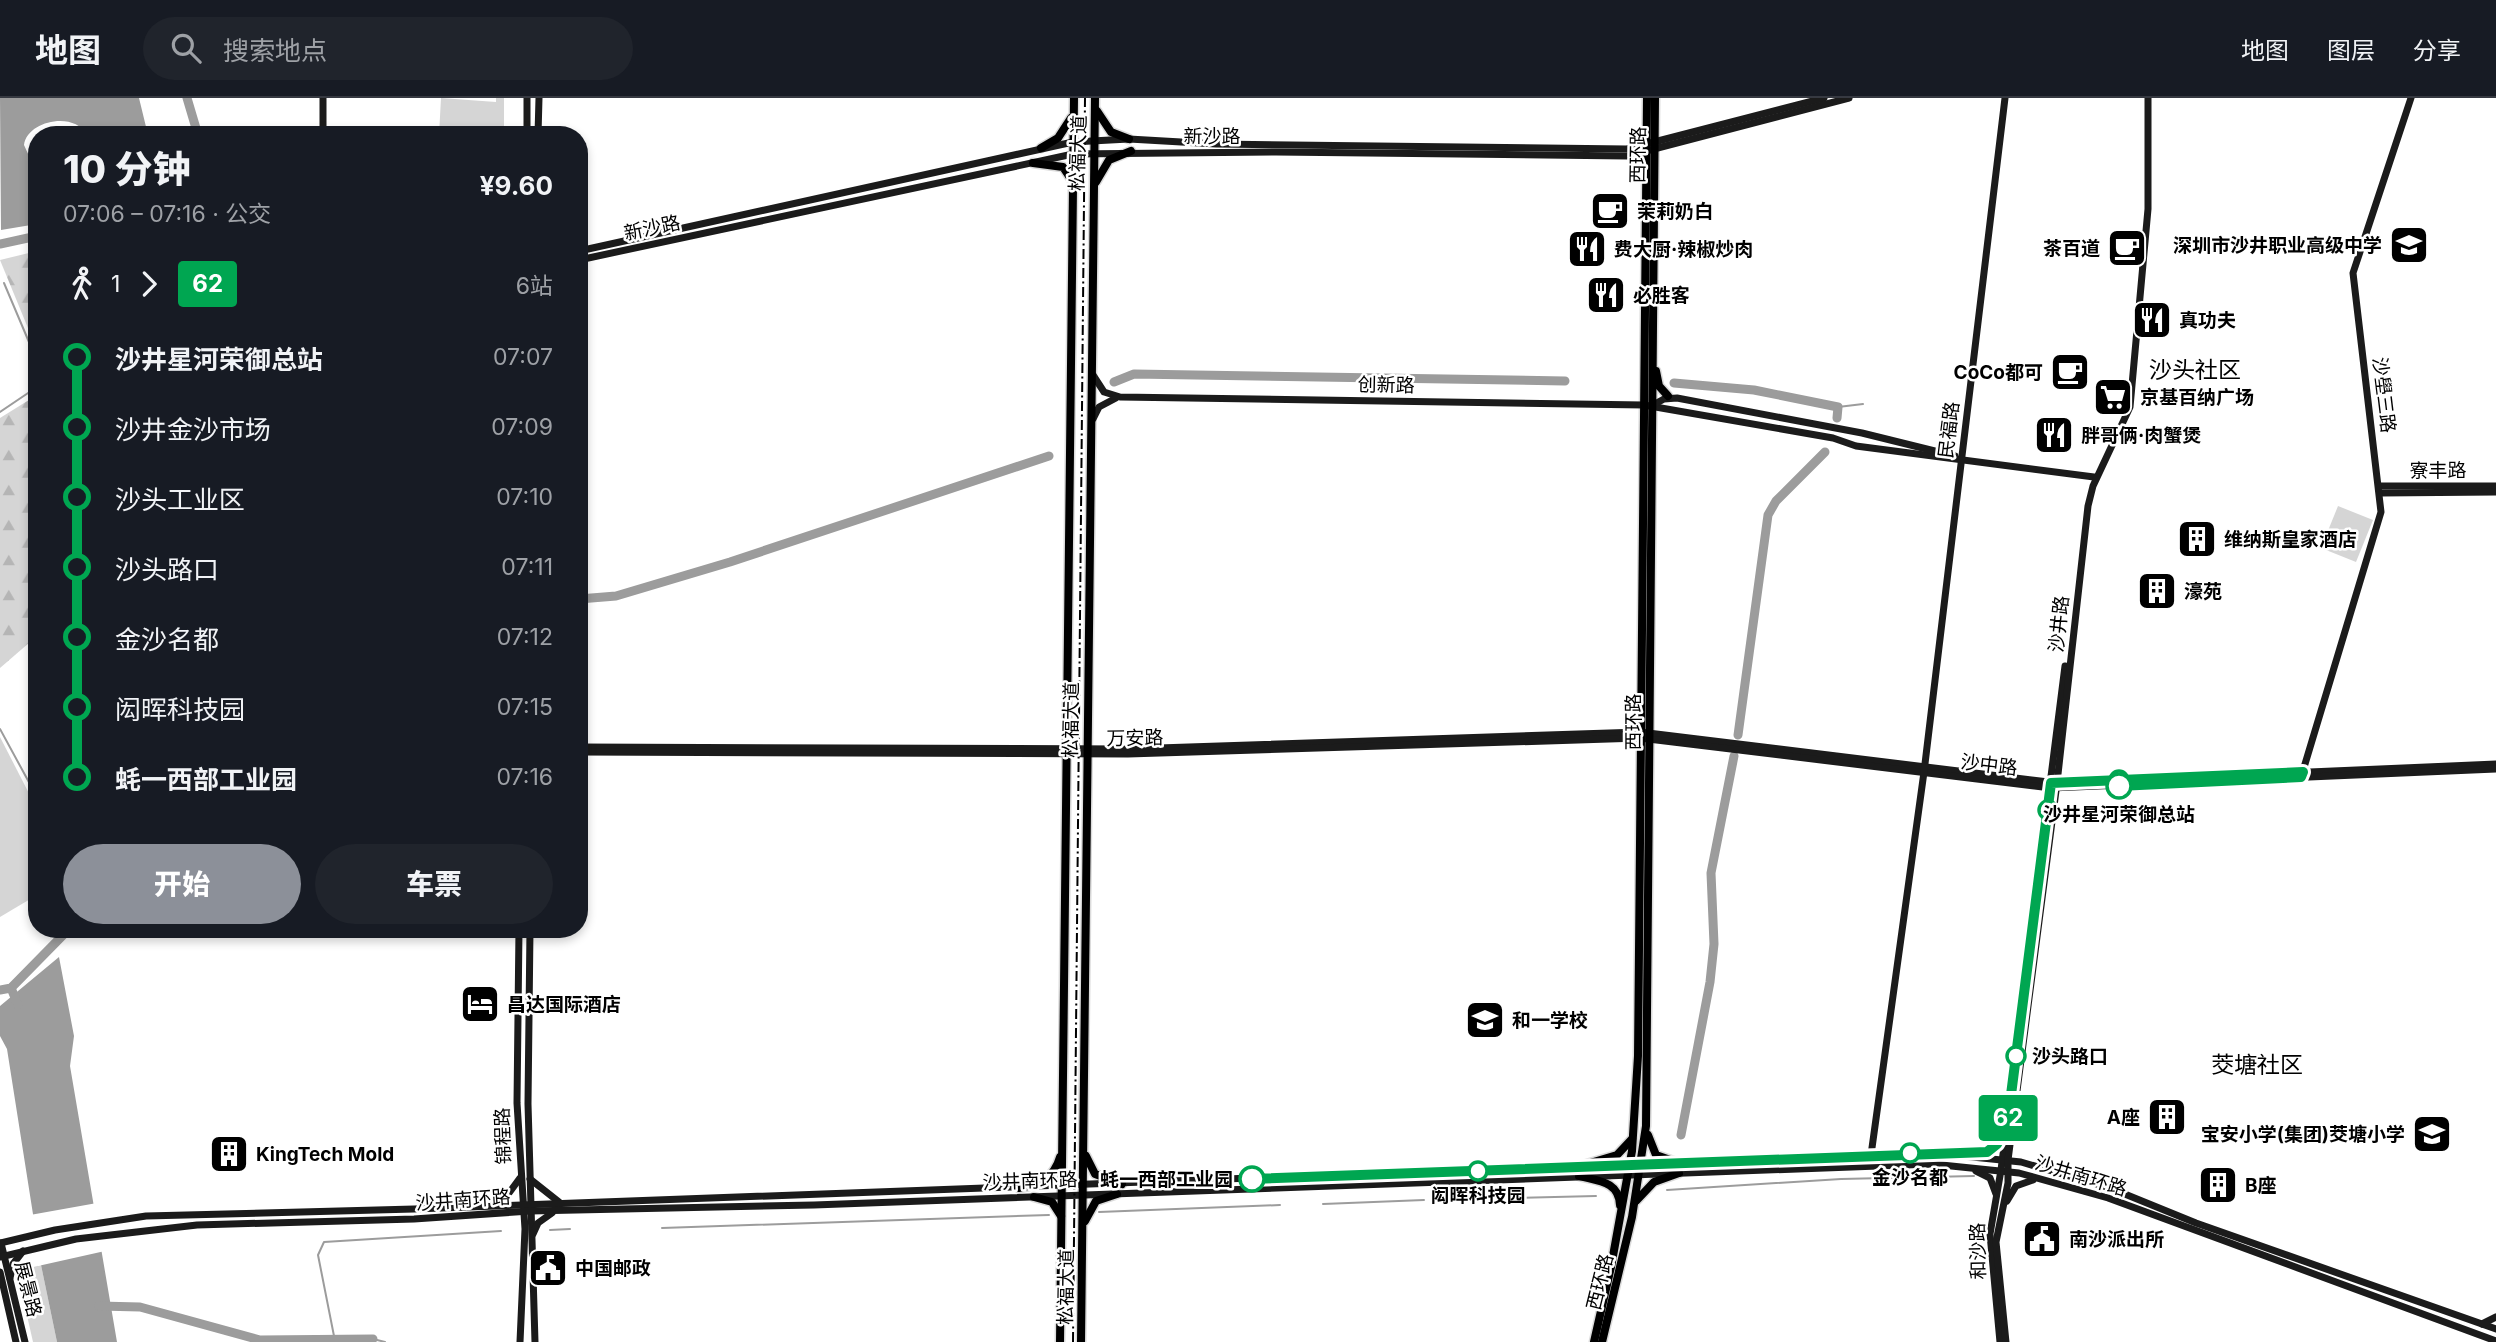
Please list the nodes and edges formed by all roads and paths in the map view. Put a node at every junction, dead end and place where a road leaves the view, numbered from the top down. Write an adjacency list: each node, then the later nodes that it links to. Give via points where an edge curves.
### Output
1 (323, 98): 14 (main road)
2 (527, 98): 15 (main road)
3 (539, 98): 16 (main road)
4 (1074, 98): 13 (main road, 松福大道)
5 (1647, 98): 21 (main road, 西环路)
6 (1655, 98): 21 (main road, 西环路)
7 (1824, 98): 21 (main road, 新沙路)
8 (1849, 98): 21 (main road, 新沙路)
9 (2005, 98): 36 (main road, 民福路)
10 (2146, 98): 37 (main road, 沙井路, via 2145,209 2126,407); 50 (main road, 沙井路, via 2148,209 2130,407 2088,506)
11 (2411, 98): 39 (main road, 沙壆三路, via 2353,273)
12 (1095, 102): 17 (main road, 松福大道); 18 (main road, via 1111,132)
13 (1074, 108): 19 (main road, 松福大道); 20 (main road, via 1063,132)
14 (323, 126)
15 (527, 126)
16 (538, 126)
17 (1094, 139): 18 (main road, 新沙路); 19 (main road, 新沙路); 22 (main road, 松福大道)
18 (1129, 139): 21 (main road, 新沙路)
19 (1073, 142): 20 (main road, 新沙路); 24 (main road, 松福大道)
20 (1041, 148): 28 (main road, 新沙路)
21 (1650, 148): 23 (main road, 新沙路, via 1627,156); 30 (main road, 西环路); 34 (main road, 西环路)
22 (1094, 151): 23 (main road, 新沙路); 24 (main road, 新沙路); 27 (main road, 松福大道)
23 (1131, 151): 27 (main road, via 1104,164)
24 (1073, 154): 25 (main road, 新沙路); 26 (main road, 松福大道)
25 (1033, 163): 26 (main road, via 1063,167); 29 (main road, 新沙路)
26 (1073, 188): 44 (main road, 松福大道)
27 (1093, 191): 31 (main road, 松福大道)
28 (588, 249)
29 (588, 258)
30 (1652, 367): 32 (main road); 34 (main road, 西环路)
31 (1091, 370): 33 (main road, via 1100,389); 35 (main road, 松福大道)
32 (1668, 396)
33 (1120, 397): 34 (main road, 创新路); 35 (main road, via 1098,407)
34 (1648, 405): 36 (main road, 创新路, via 1856,446); 36 (main road, 创新路, via 1676,398 1931,448); 41 (main road, 西环路)
35 (1091, 425): 45 (main road, 松福大道)
36 (1961, 460): 37 (main road, 创新路); 47 (main road, 民福路)
37 (2094, 477): 50 (main road, 沙井路, via 2084,505)
38 (2496, 486): 39 (main road, 寮丰路)
39 (2380, 490): 40 (main road, 寮丰路); 49 (main road, 沙壆三路, via 2381,512)
40 (2496, 492)
41 (1644, 735): 45 (main road, 万安路); 47 (main road, 沙中路); 53 (main road, 西环路); 55 (main road, 西环路)
42 (588, 747): 44 (main road, 万安路)
43 (588, 752): 44 (main road, 万安路)
44 (1065, 752): 45 (main road, 万安路); 56 (main road, 松福大道)
45 (1086, 752): 57 (main road, 松福大道)
46 (2496, 764): 49 (main road, 沙中路)
47 (1924, 769): 50 (main road, 沙中路); 59 (main road, 民福路)
48 (2496, 769): 49 (main road, 沙中路)
49 (2302, 775): 50 (main road, 沙中路)
50 (2054, 786): 54 (main road, 沙井路); 60 (main road, 沙井路)
51 (519, 938): 71 (main road, 锦程路)
52 (530, 938): 72 (main road, 锦程路)
53 (1646, 1126): 61 (main road, via 1653,1151); 63 (main road, 西环路)
54 (2007, 1126): 58 (main road, via 1993,1148); 60 (main road, 沙井路)
55 (1633, 1136): 62 (main road, 西环路); 65 (main road, via 1616,1155)
56 (1063, 1148): 75 (main road, 松福大道); 76 (main road, via 1054,1172 1038,1184)
57 (1084, 1149): 74 (main road, via 1095,1174); 77 (main road, 松福大道)
58 (1968, 1154): 59 (main road, 沙井南环路); 60 (main road, 沙井南环路)
59 (1871, 1155): 61 (main road, 沙井南环路)
60 (2005, 1159): 66 (main road, 和沙路); 99 (main road, 沙井南环路, via 2110,1188)
61 (1679, 1163): 63 (main road, 沙井南环路)
62 (1630, 1164): 63 (main road, 沙井南环路); 65 (main road, 沙井南环路); 68 (main road, 西环路)
63 (1642, 1164): 69 (main road, 西环路)
64 (1951, 1165): 66 (main road, 沙井南环路); 67 (main road, 沙井南环路); 81 (main road, via 1988,1176)
65 (1580, 1166): 74 (main road, 沙井南环路)
66 (2005, 1171): 73 (main road, 沙井南环路); 81 (main road, 和沙路); 87 (main road, 和沙路)
67 (1679, 1173): 69 (main road, 沙井南环路); 83 (main road, via 1654,1182)
68 (1628, 1174): 69 (main road, 沙井南环路); 70 (main road, 沙井南环路); 89 (main road, 西环路)
69 (1640, 1174): 83 (main road, 西环路)
70 (1579, 1176): 78 (main road, 沙井南环路); 89 (main road, via 1615,1188)
71 (520, 1177): 84 (main road, via 509,1194); 85 (main road, 锦程路)
72 (529, 1179): 82 (main road); 85 (main road, 锦程路)
73 (2042, 1180): 87 (main road, via 2016,1186); 101 (main road, 沙井南环路, via 2108,1198)
74 (1122, 1184): 77 (main road, 沙井南环路)
75 (1062, 1186): 76 (main road, 沙井南环路); 77 (main road, 沙井南环路); 79 (main road, 松福大道)
76 (1018, 1188): 82 (main road, 沙井南环路)
77 (1083, 1190): 78 (main road, 沙井南环路); 79 (main road, 沙井南环路); 92 (main road, 松福大道)
78 (1117, 1194): 92 (main road, via 1093,1204)
79 (1062, 1196): 80 (main road, 沙井南环路); 90 (main road, 松福大道)
80 (1034, 1197): 86 (main road, 沙井南环路); 90 (main road, via 1052,1202)
81 (1996, 1197): 110 (main road, 和沙路, via 1990,1234)
82 (559, 1203): 85 (main road, 沙井南环路)
83 (1634, 1204): 109 (main road, 西环路)
84 (493, 1205): 85 (main road, 沙井南环路); 94 (main road, 沙井南环路, via 118,1219)
85 (526, 1207): 86 (main road, 沙井南环路); 88 (main road, 沙井南环路); 91 (main road, 锦程路); 93 (main road, 锦程路)
86 (555, 1211): 93 (main road, via 538,1223)
87 (2002, 1211): 111 (main road, 和沙路, via 1996,1242)
88 (506, 1213): 91 (main road); 95 (main road, 沙井南环路, via 197,1225 120,1232)
89 (1621, 1214): 108 (main road, 西环路)
90 (1062, 1223): 106 (main road, 松福大道)
91 (525, 1229): 104 (main road, 锦程路)
92 (1083, 1231): 107 (main road, 松福大道)
93 (533, 1234): 105 (main road, 锦程路)
94 (1, 1243): 96 (main road, 展景路)
95 (23, 1251): 96 (main road, 沙井南环路); 97 (main road)
96 (2, 1256): 97 (main road, 展景路)
97 (3, 1277): 102 (main road, 展景路); 103 (main road, 展景路)
98 (2496, 1317): 99 (main road)
99 (2482, 1324): 100 (main road, 沙井南环路)
100 (2496, 1329)
101 (2496, 1341)
102 (16, 1342)
103 (25, 1342)
104 (520, 1342)
105 (535, 1342)
106 (1060, 1342)
107 (1081, 1342)
108 (1594, 1342)
109 (1602, 1342)
110 (2000, 1342)
111 (2006, 1342)

